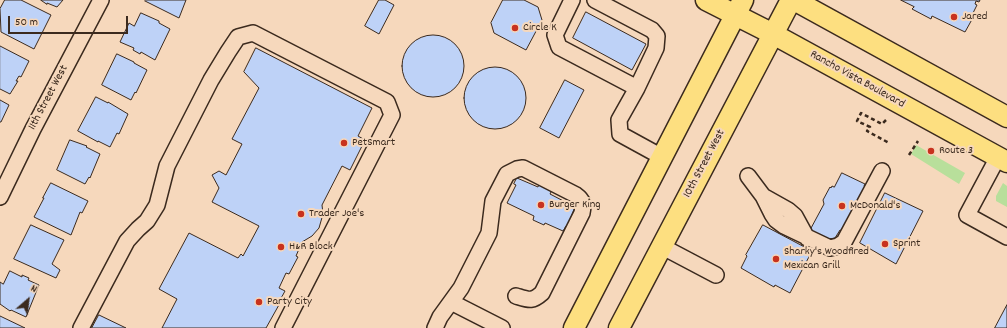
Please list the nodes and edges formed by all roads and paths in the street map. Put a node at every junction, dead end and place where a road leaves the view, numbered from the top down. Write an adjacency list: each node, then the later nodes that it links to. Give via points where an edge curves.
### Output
1 (101, 0): 18 (street, 11th Street West)
2 (572, 0): 8 (street, via 555,35 559,46)
3 (595, 0): 8 (street, via 652,30 657,36 656,48)
4 (706, 0): 6 (main road, Rancho Vista Boulevard)
5 (792, 0): 7 (main road, 10th Street West); 9 (main road)
6 (739, 7): 7 (main road, Rancho Vista Boulevard); 14 (main road)
7 (773, 34): 15 (main road, Rancho Vista Boulevard); 20 (main road, 10th Street West)
8 (637, 88): 14 (street, via 619,120 620,134)
9 (1007, 117)
10 (886, 120): 12 (path, via 882,124 861,113 857,120 870,127 867,131)
11 (918, 141): 13 (path)
12 (889, 143)
13 (908, 155)
14 (662, 156): 28 (main road)
15 (1003, 159): 19 (street, via 967,215)
16 (882, 170): 17 (street, via 844,242 830,248 806,238 776,220)
17 (748, 176)
18 (0, 197)
19 (1007, 237)
20 (661, 246): 21 (street); 29 (main road, 10th Street West)
21 (716, 275)
22 (516, 296): 23 (street, via 530,300 542,293 584,205 582,199 576,195 523,168 507,174 493,201 490,233)
23 (451, 302): 26 (street); 27 (street)
24 (80, 328): 25 (street, via 127,241 147,221 157,205 167,166 221,63 238,37 253,33 386,102 392,115)
25 (283, 328)
26 (435, 328)
27 (502, 328)
28 (574, 328)
29 (619, 328)

